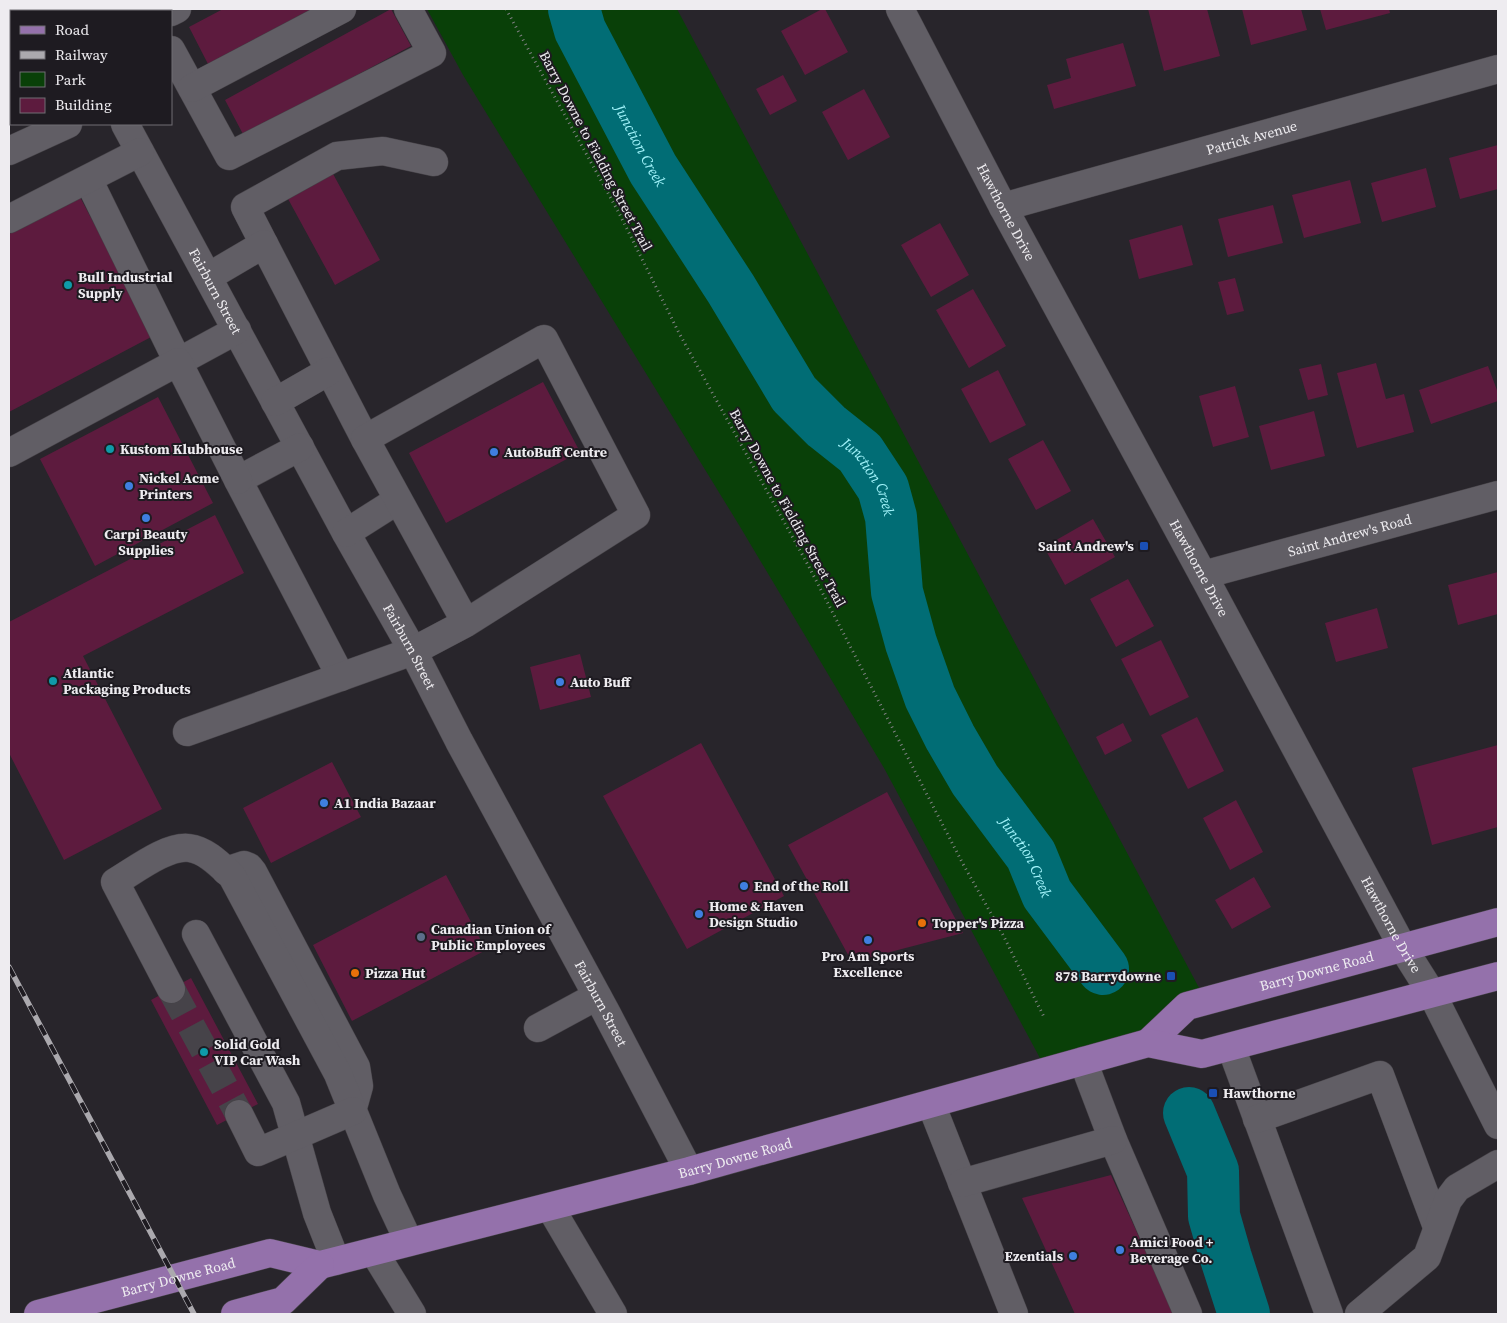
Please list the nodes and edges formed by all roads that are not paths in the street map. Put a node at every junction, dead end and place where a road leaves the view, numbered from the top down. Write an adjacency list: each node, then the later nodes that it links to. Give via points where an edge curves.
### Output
1 (342, 9): 6 (street)
2 (408, 9): 6 (street, via 432,53 229,156)
3 (900, 9): 13 (street, Hawthorne Drive)
4 (172, 52): 6 (street)
5 (1498, 68): 13 (street, Patrick Avenue)
6 (192, 88)
7 (66, 125): 9 (street)
8 (126, 125): 10 (street, Fairburn Street)
9 (9, 151)
10 (140, 152): 12 (street); 16 (street, Fairburn Street)
11 (434, 162): 15 (street, via 383,152 337,156 245,207)
12 (88, 178): 14 (street); 18 (street)
13 (1003, 207): 28 (street, Hawthorne Drive)
14 (9, 219)
15 (264, 244): 16 (street); 19 (street)
16 (208, 277): 17 (street, Fairburn Street)
17 (237, 330): 18 (street); 20 (street, Fairburn Street)
18 (178, 362): 23 (street); 24 (street)
19 (329, 371): 20 (street); 21 (street)
20 (275, 402): 22 (street, Fairburn Street)
21 (365, 439): 26 (street); 29 (street, via 544,339 636,515)
22 (300, 447): 24 (street); 27 (street, Fairburn Street)
23 (9, 453)
24 (238, 480): 31 (street)
25 (1498, 495): 28 (street, Saint Andrew's Road)
26 (398, 500): 27 (street); 29 (street)
27 (346, 533): 30 (street, Fairburn Street)
28 (1203, 575): 35 (street, Hawthorne Drive)
29 (466, 623): 30 (street)
30 (413, 652): 31 (street); 39 (street, Fairburn Street)
31 (341, 677): 32 (street)
32 (187, 732)
33 (1498, 922): 35 (main road, Barry Downe Road)
34 (196, 934): 49 (street, via 286,1103)
35 (1403, 948): 38 (street, Hawthorne Drive); 41 (main road, Barry Downe Road, via 1187,1006)
36 (1498, 976): 38 (main road, Barry Downe Road)
37 (171, 989): 45 (street, via 115,882 176,848 197,850 226,871 244,865 249,867 356,1067 359,1086)
38 (1432, 994): 42 (main road, Barry Downe Road); 48 (street, Hawthorne Drive)
39 (597, 996): 40 (street); 52 (street, Fairburn Street)
40 (538, 1028)
41 (1148, 1043): 42 (main road, Barry Downe Road, via 1202,1054); 43 (main road, Barry Downe Road)
42 (1231, 1047): 47 (street)
43 (1083, 1061): 44 (main road, Barry Downe Road); 50 (street)
44 (931, 1104): 52 (main road, Barry Downe Road); 53 (street)
45 (353, 1110): 49 (street); 56 (street)
46 (239, 1114): 49 (street, via 258,1152)
47 (1257, 1119): 55 (street, via 1380,1075); 65 (street)
48 (1497, 1122)
49 (295, 1136): 58 (street)
50 (1112, 1140): 53 (street); 64 (street)
51 (1498, 1164): 55 (street, via 1456,1188)
52 (689, 1171): 54 (main road, Barry Downe Road)
53 (962, 1183): 63 (street)
54 (550, 1207): 56 (main road, Barry Downe Road); 62 (street)
55 (1437, 1226): 66 (street, via 1427,1257)
56 (409, 1242): 57 (main road, Barry Downe Road)
57 (374, 1252): 58 (main road, Barry Downe Road); 61 (street)
58 (328, 1263): 59 (main road, Barry Downe Road, via 270,1253); 60 (main road, via 283,1301)
59 (38, 1314)
60 (235, 1314)
61 (412, 1314)
62 (613, 1314)
63 (1014, 1314)
64 (1188, 1314)
65 (1329, 1314)
66 (1359, 1314)

